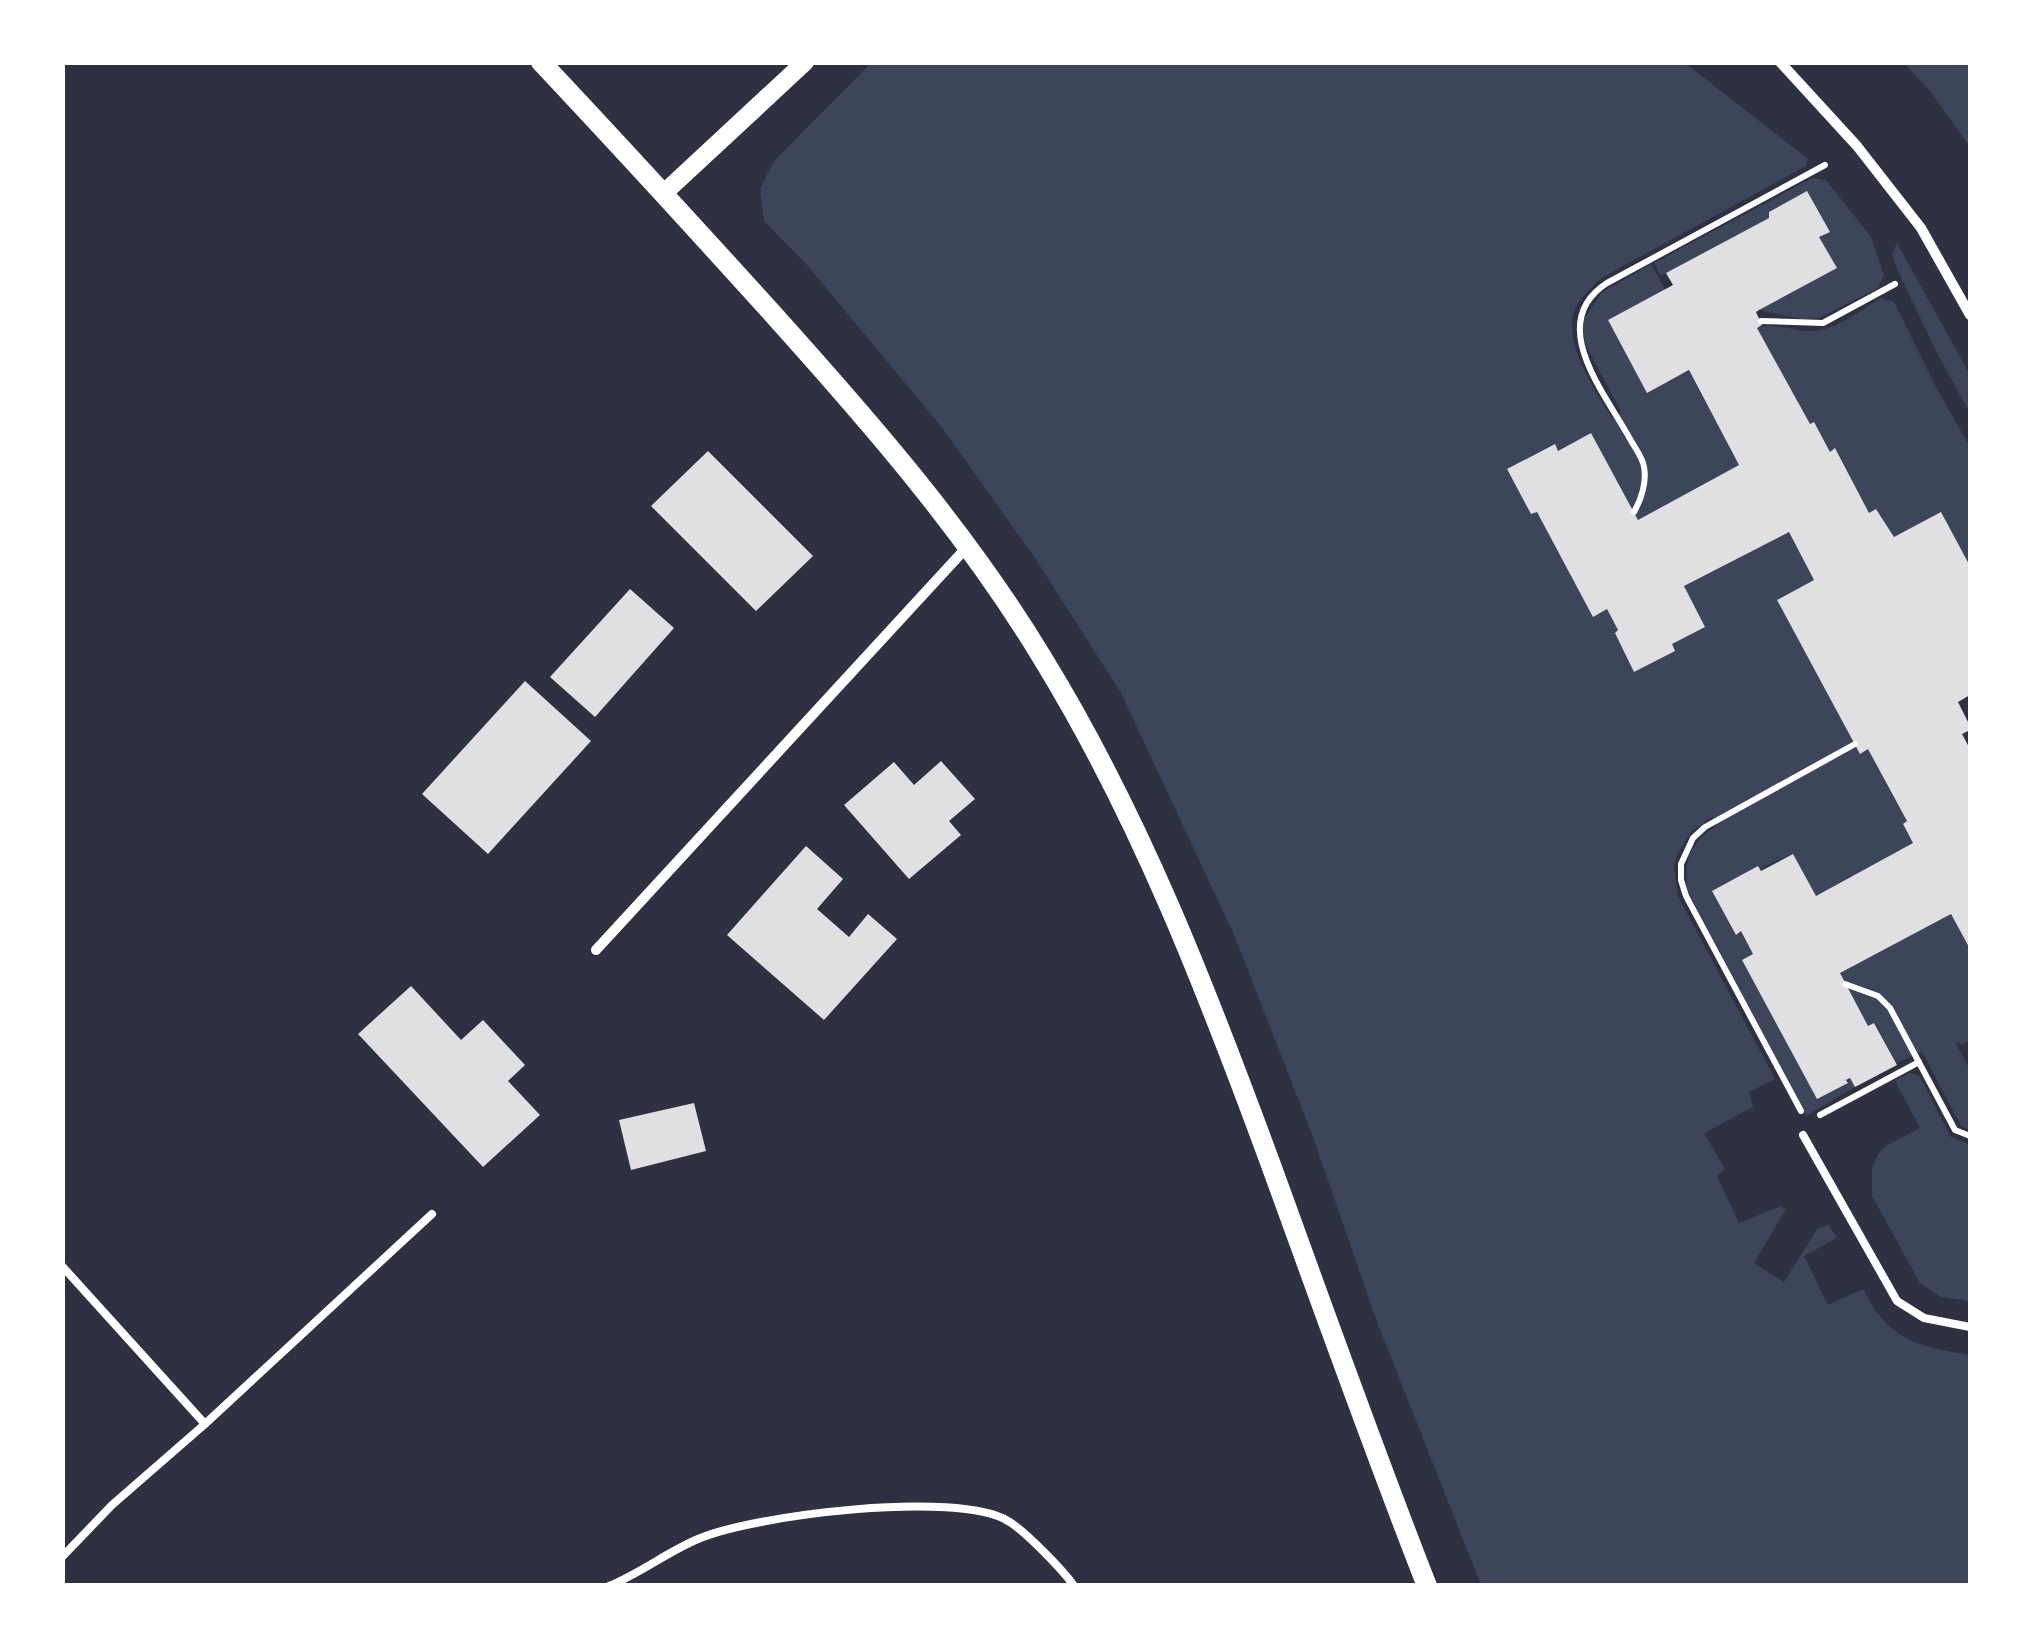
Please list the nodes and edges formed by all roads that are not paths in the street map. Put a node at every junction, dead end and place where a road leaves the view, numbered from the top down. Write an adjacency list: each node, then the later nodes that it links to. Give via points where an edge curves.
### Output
1 (541, 62): 4 (main road)
2 (1780, 62): 5 (street, via 1920,228)
3 (801, 64): 4 (street)
4 (664, 194): 6 (main road, via 862,414)
5 (1970, 314)
6 (967, 547): 7 (street); 16 (main road, via 1065,696 1165,892)
7 (596, 950)
8 (1804, 1135): 11 (lane, via 1897,1301 1924,1318)
9 (432, 1214): 12 (lane)
10 (62, 1266): 12 (lane)
11 (1970, 1327)
12 (205, 1424): 13 (lane)
13 (62, 1558)
14 (609, 1586): 15 (lane, via 700,1538 797,1516 966,1507 1008,1521)
15 (1074, 1586)
16 (1427, 1586)

